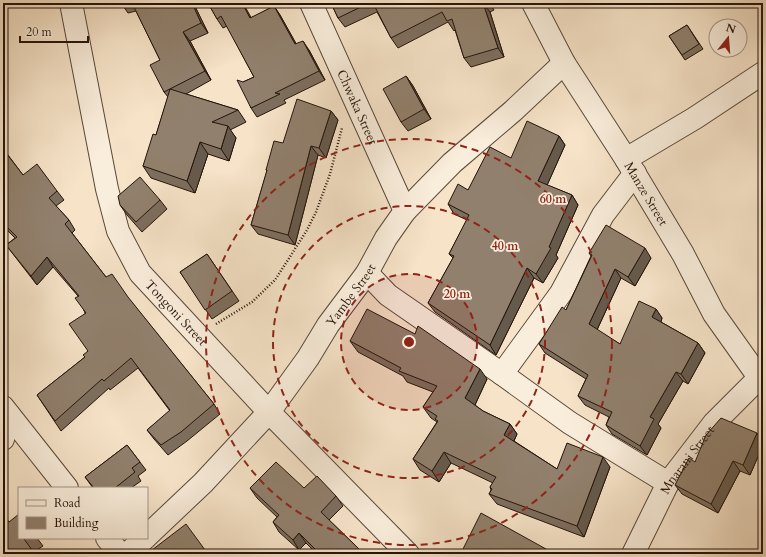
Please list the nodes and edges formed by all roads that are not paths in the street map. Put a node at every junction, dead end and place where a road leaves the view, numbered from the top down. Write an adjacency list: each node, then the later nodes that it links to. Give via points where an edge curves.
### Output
1 (71, 3): 12 (street, Tongoni Street, via 104,174 118,231 140,273)
2 (311, 3): 7 (street, Chwaka Street)
3 (533, 3): 4 (street, Manze Street)
4 (564, 63): 6 (street, Manze Street); 7 (street, Yambe Street, via 452,163)
5 (763, 73): 6 (street)
6 (630, 166): 9 (street, via 561,293); 10 (street, Manze Street, via 683,254 714,314)
7 (405, 211): 8 (street, Yambe Street, via 386,238)
8 (367, 273): 9 (street, via 388,295); 12 (street, Yambe Street)
9 (502, 374): 14 (street, via 570,423)
10 (761, 381): 14 (street, Mnarani Street, via 714,423)
11 (6, 411): 13 (street); 15 (street)
12 (269, 412): 16 (street, Yambe Street, via 203,483); 21 (street, Tongoni Street)
13 (3, 439)
14 (668, 482): 22 (street, Mnarani Street)
15 (66, 487)
16 (148, 535)
17 (108, 539): 19 (street)
18 (143, 539): 20 (street)
19 (120, 554)
20 (127, 554)
21 (408, 554)
22 (633, 554)

